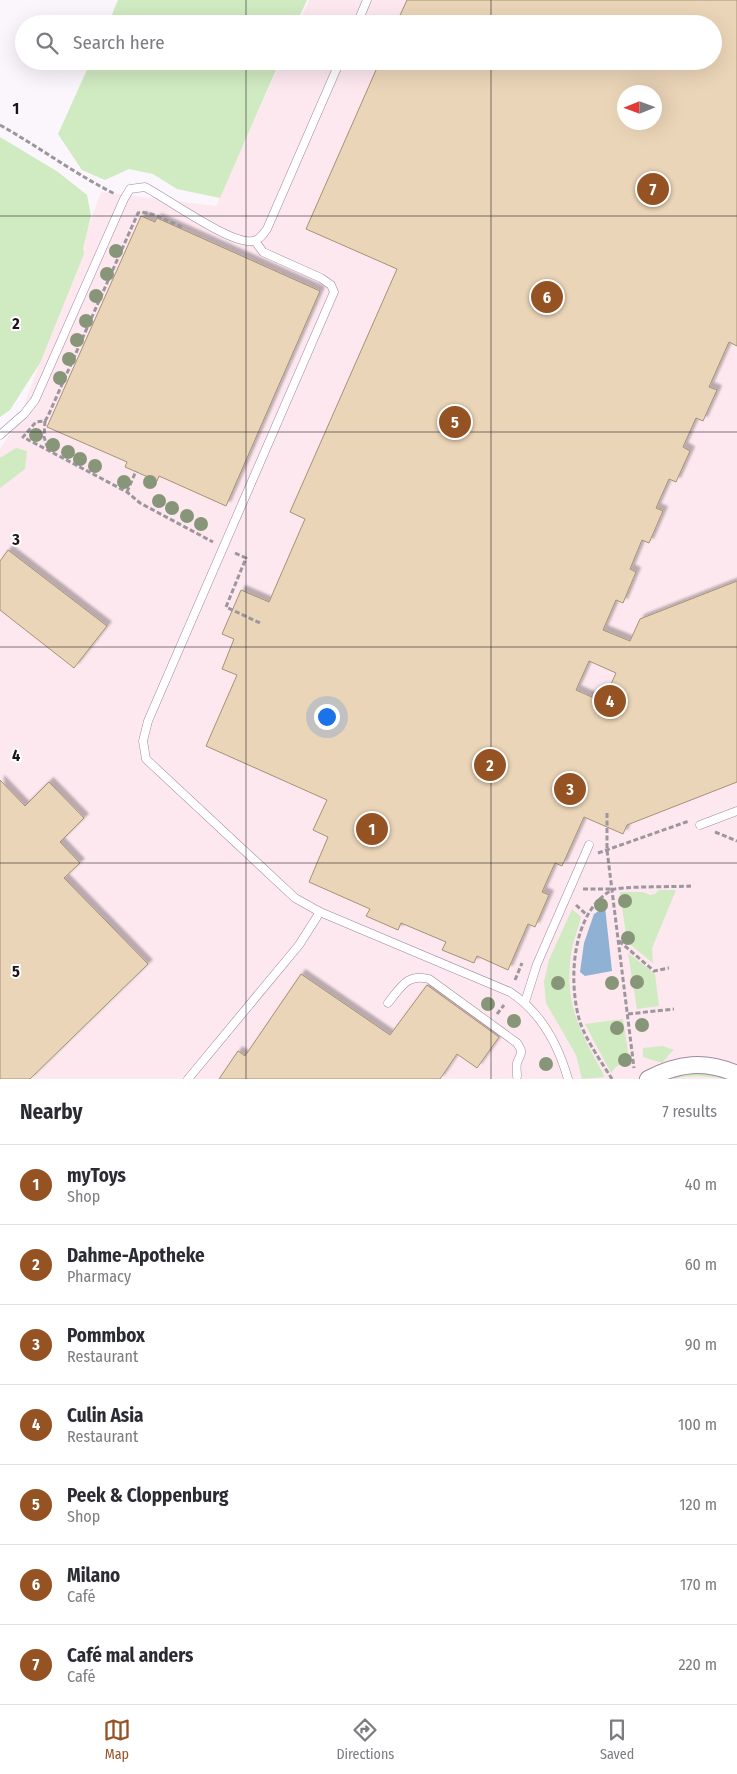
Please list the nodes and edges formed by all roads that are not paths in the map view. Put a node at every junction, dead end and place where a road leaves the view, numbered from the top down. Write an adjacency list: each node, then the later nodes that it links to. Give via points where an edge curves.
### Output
1 (367, 0): 2 (lane)
2 (361, 15)
3 (336, 70): 4 (lane, via 267,228)
4 (255, 241): 5 (lane, via 246,242 211,227 145,187 130,189 35,400); 9 (lane, via 263,252 321,278 331,285 334,292 148,721 144,752 153,767 288,892)
5 (0, 435)
6 (737, 810): 7 (lane)
7 (700, 825)
8 (589, 845): 10 (lane, via 537,964)
9 (320, 912): 10 (lane, via 510,992); 15 (lane, via 299,945)
10 (525, 1002): 16 (lane, via 547,1029)
11 (388, 1003): 14 (lane, via 409,978 420,976 429,979 517,1043 522,1051 517,1063)
12 (737, 1074): 13 (street, via 695,1064)
13 (641, 1075)
14 (517, 1076)
15 (188, 1079)
16 (568, 1079)

